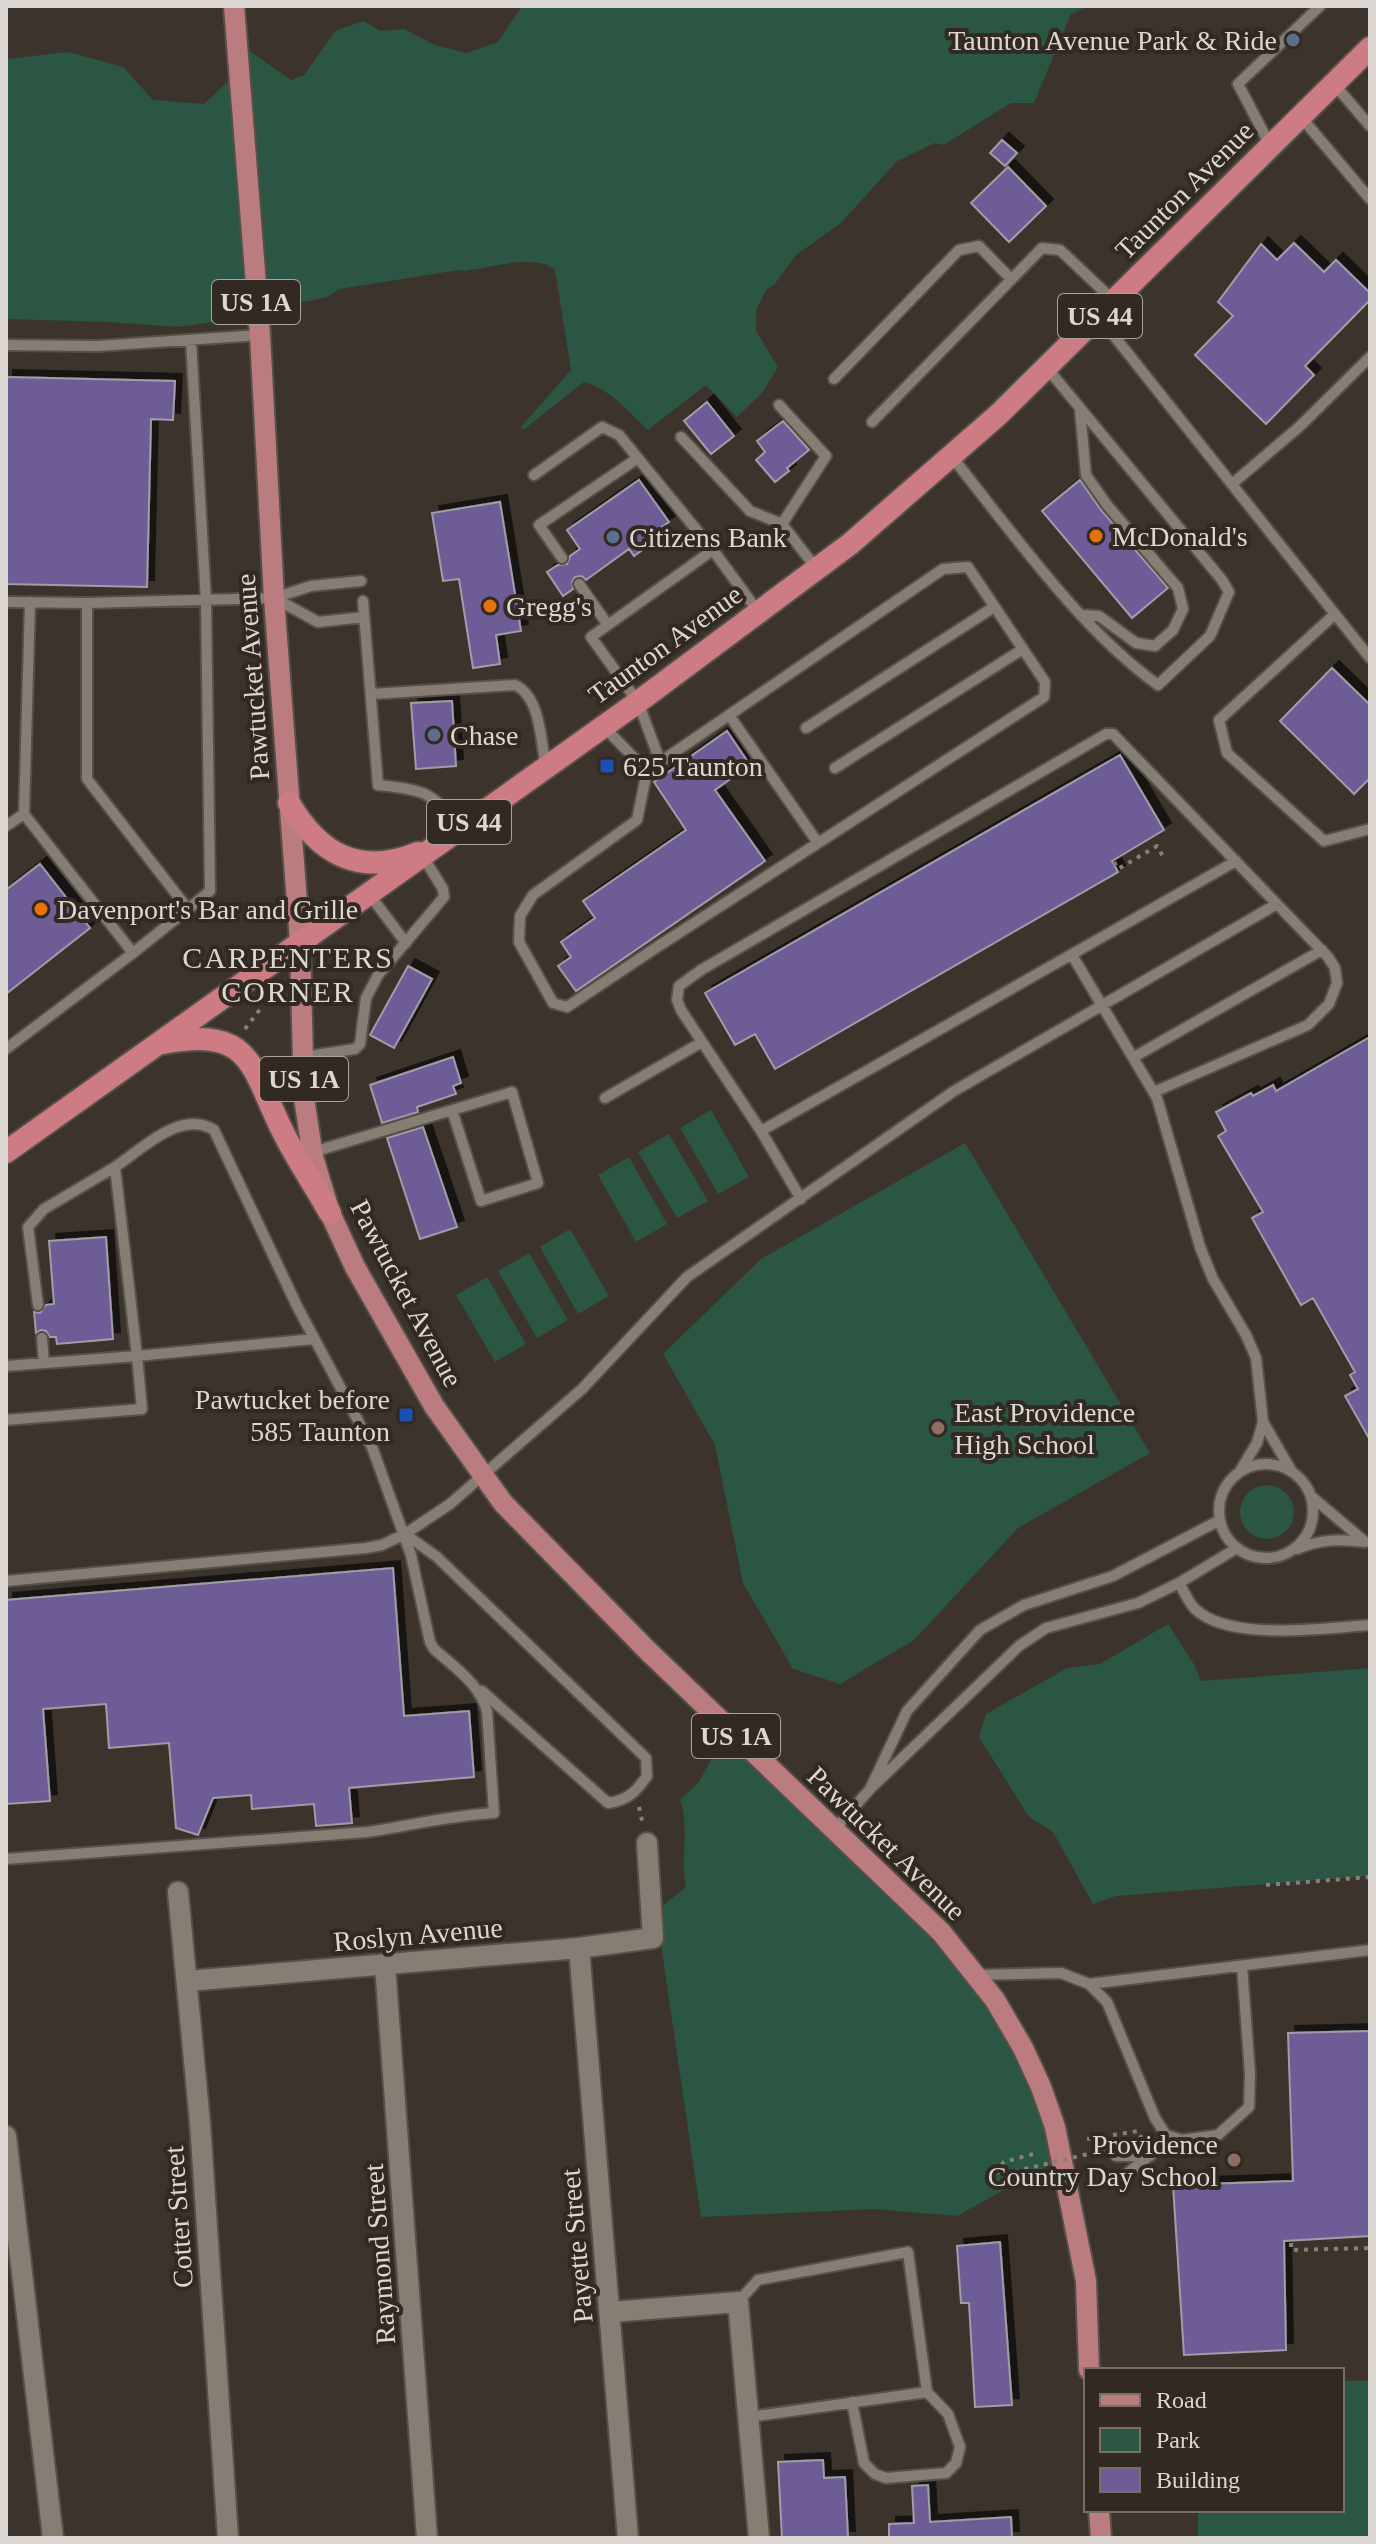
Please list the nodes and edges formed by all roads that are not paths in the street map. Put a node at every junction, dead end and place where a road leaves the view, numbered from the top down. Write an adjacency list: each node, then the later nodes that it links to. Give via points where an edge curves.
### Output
1 (234, 6): 11 (main road, Pawtucket Avenue / US 1A)
2 (1320, 6): 7 (lane, via 1238,84)
3 (1369, 51): 4 (highway, Taunton Avenue / US 44)
4 (1334, 84): 5 (highway, Taunton Avenue / US 44); 6 (lane)
5 (1301, 117): 7 (highway, Taunton Avenue / US 44); 8 (lane)
6 (1370, 126)
7 (1271, 147): 10 (highway, Taunton Avenue / US 44)
8 (1370, 199)
9 (1011, 279): 10 (lane, via 1042,248 1060,250); 16 (lane, via 979,246 959,250); 19 (lane)
10 (1107, 309): 15 (highway, Taunton Avenue / US 44); 24 (lane)
11 (260, 335): 12 (lane); 31 (main road, Pawtucket Avenue / US 1A)
12 (191, 341): 13 (lane); 32 (lane)
13 (6, 345)
14 (1370, 357): 24 (lane)
15 (1047, 368): 18 (lane); 21 (highway, Taunton Avenue / US 44)
16 (834, 379)
17 (779, 405): 25 (lane, via 826,456)
18 (1079, 407): 40 (lane, via 1086,475 1178,588 1183,609 1173,630 1155,646 1136,643 1099,616); 40 (lane, via 1229,592 1210,636 1158,685 1113,650)
19 (872, 422)
20 (681, 437): 25 (lane, via 750,511)
21 (952, 457): 28 (highway, Taunton Avenue / US 44); 40 (lane)
22 (638, 458): 23 (lane, via 619,435 602,427); 26 (lane); 27 (lane, via 539,525)
23 (534, 475)
24 (1232, 484): 39 (lane)
25 (782, 524): 28 (lane)
26 (713, 550): 38 (lane); 42 (lane)
27 (562, 558)
28 (817, 570): 38 (highway, Taunton Avenue / US 44)
29 (361, 581): 31 (lane, via 311,586)
30 (579, 584): 42 (lane)
31 (274, 598): 32 (lane); 41 (lane, via 318,622); 54 (main road, Pawtucket Avenue / US 1A)
32 (206, 601): 36 (lane); 64 (lane, via 210,891)
33 (363, 601): 41 (lane)
34 (6, 602): 35 (lane)
35 (30, 602): 36 (lane); 55 (lane)
36 (87, 603): 64 (lane, via 87,779)
37 (994, 607): 43 (lane); 47 (lane, via 968,567 943,569); 49 (lane)
38 (759, 613): 46 (highway, Taunton Avenue / US 44)
39 (1335, 614): 44 (lane); 58 (lane, via 1219,720 1227,753 1324,841)
40 (1082, 615)
41 (364, 617): 45 (lane)
42 (608, 625): 46 (lane, via 591,637)
43 (1023, 649): 52 (lane); 59 (lane, via 1045,682 1044,697)
44 (1370, 658)
45 (371, 694): 51 (lane, via 515,685 531,701); 57 (lane, via 378,785 424,792)
46 (638, 702): 48 (highway, Taunton Avenue / US 44); 50 (lane)
47 (729, 715): 50 (lane); 59 (lane)
48 (603, 726): 51 (highway, Taunton Avenue / US 44); 53 (lane)
49 (806, 728)
50 (660, 761): 53 (lane)
51 (546, 768): 57 (highway, Taunton Avenue / US 44)
52 (835, 768)
53 (647, 771): 59 (lane, via 637,820 533,895 520,916 519,942 553,1003 567,1007 591,994)
54 (289, 803): 60 (highway, via 322,846 346,858 383,861); 65 (main road, Pawtucket Avenue / US 1A)
55 (24, 814): 56 (lane); 68 (lane)
56 (6, 826)
57 (462, 827): 60 (highway, Taunton Avenue / US 44)
58 (1370, 829)
59 (818, 843)
60 (428, 851): 62 (highway, Taunton Avenue / US 44); 66 (lane, via 444,897)
61 (1236, 861): 63 (lane); 69 (lane); 71 (lane, via 1113,734 1106,734 679,986 681,1010)
62 (369, 894): 65 (highway, Taunton Avenue / US 44); 66 (lane)
63 (1277, 904): 67 (lane); 70 (lane)
64 (188, 909): 68 (lane)
65 (300, 942): 72 (highway, Taunton Avenue / US 44); 74 (main road, Pawtucket Avenue / US 1A)
66 (406, 943): 74 (lane, via 366,998 360,1044)
67 (1322, 950): 75 (lane); 76 (lane, via 1335,968 1337,983 1329,1004 1308,1025)
68 (133, 953): 73 (lane)
69 (1072, 955): 70 (lane); 79 (lane)
70 (1103, 1003): 75 (lane); 83 (lane, via 954,1091)
71 (702, 1042): 77 (lane); 79 (lane)
72 (158, 1044): 80 (highway, Taunton Avenue / US 44); 84 (highway, via 207,1038 244,1054)
73 (6, 1049)
74 (303, 1057): 81 (main road, Pawtucket Avenue / US 1A)
75 (1134, 1057): 76 (lane)
76 (1154, 1092): 92 (lane, via 1200,1247 1256,1358)
77 (605, 1098)
78 (452, 1110): 78 (lane, via 512,1092 538,1183 481,1201); 81 (lane)
79 (761, 1131): 83 (lane)
80 (6, 1152)
81 (313, 1152): 84 (main road, Pawtucket Avenue / US 1A)
82 (115, 1167): 85 (lane, via 44,1209 28,1227); 87 (lane, via 181,1125 199,1123 214,1130); 88 (lane)
83 (801, 1199): 95 (lane, via 687,1277 582,1389)
84 (330, 1213): 95 (main road, Pawtucket Avenue / US 1A, via 426,1392)
85 (38, 1305)
86 (42, 1338): 89 (lane)
87 (314, 1339): 88 (lane); 98 (lane, via 372,1447)
88 (137, 1356): 89 (lane); 91 (lane, via 142,1409)
89 (44, 1363): 90 (lane)
90 (6, 1366)
91 (6, 1420)
92 (1263, 1422): 93 (lane); 94 (lane)
93 (1240, 1471): 94 (lane, via 1270,1464); 97 (lane, via 1221,1496)
94 (1292, 1472): 96 (lane)
95 (484, 1476): 98 (lane); 107 (main road, Pawtucket Avenue / US 1A, via 503,1503 647,1650)
96 (1310, 1494): 99 (lane); 101 (lane, via 1313,1518 1308,1533)
97 (1220, 1520): 100 (lane); 106 (lane, via 1113,1576 1024,1605 980,1630 907,1711)
98 (405, 1534): 102 (lane, via 366,1548); 105 (lane, via 430,1642); 105 (lane, via 437,1557 646,1758 647,1776 623,1801 608,1803)
99 (1367, 1544): 101 (lane, via 1318,1540)
100 (1237, 1548): 101 (lane, via 1256,1558); 103 (lane)
101 (1286, 1554)
102 (6, 1581)
103 (1179, 1583): 104 (lane, via 1193,1607 1209,1619 1271,1632); 106 (lane, via 1138,1603 1046,1628 1019,1646)
104 (1370, 1625)
105 (478, 1688): 109 (lane, via 487,1711 494,1813 460,1814 367,1832)
106 (870, 1789): 107 (lane)
107 (834, 1830): 115 (main road, Pawtucket Avenue / US 1A, via 941,1932)
108 (647, 1843): 111 (street, Roslyn Avenue, via 653,1938)
109 (6, 1859)
110 (178, 1892): 116 (street, Cotter Street)
111 (579, 1948): 113 (street, Roslyn Avenue); 124 (street, Payette Street)
112 (1370, 1950): 114 (lane)
113 (385, 1965): 116 (street, Roslyn Avenue); 132 (street, Raymond Street)
114 (1242, 1966): 117 (lane); 118 (lane, via 1249,2107 1218,2135 1182,2140)
115 (975, 1976): 117 (lane, via 1061,1973); 125 (main road, Pawtucket Avenue / US 1A, via 1023,2048 1055,2127 1086,2281)
116 (187, 1981): 131 (street, Cotter Street)
117 (1089, 1984): 118 (lane, via 1107,2002)
118 (1166, 2135): 121 (lane)
119 (6, 2136): 130 (street)
120 (1116, 2156): 121 (lane)
121 (1150, 2156): 122 (lane)
122 (1119, 2180)
123 (738, 2302): 124 (street); 126 (lane, via 758,2280 908,2252); 128 (street)
124 (611, 2312): 133 (street, Payette Street)
125 (1089, 2368)
126 (927, 2392): 127 (lane); 127 (lane, via 948,2414 960,2447 956,2463 946,2473 886,2478 875,2474 864,2463)
127 (852, 2402): 128 (lane)
128 (749, 2417): 134 (street)
129 (1099, 2512): 135 (main road)
130 (53, 2538)
131 (228, 2538)
132 (427, 2538)
133 (628, 2538)
134 (759, 2538)
135 (1101, 2538)

